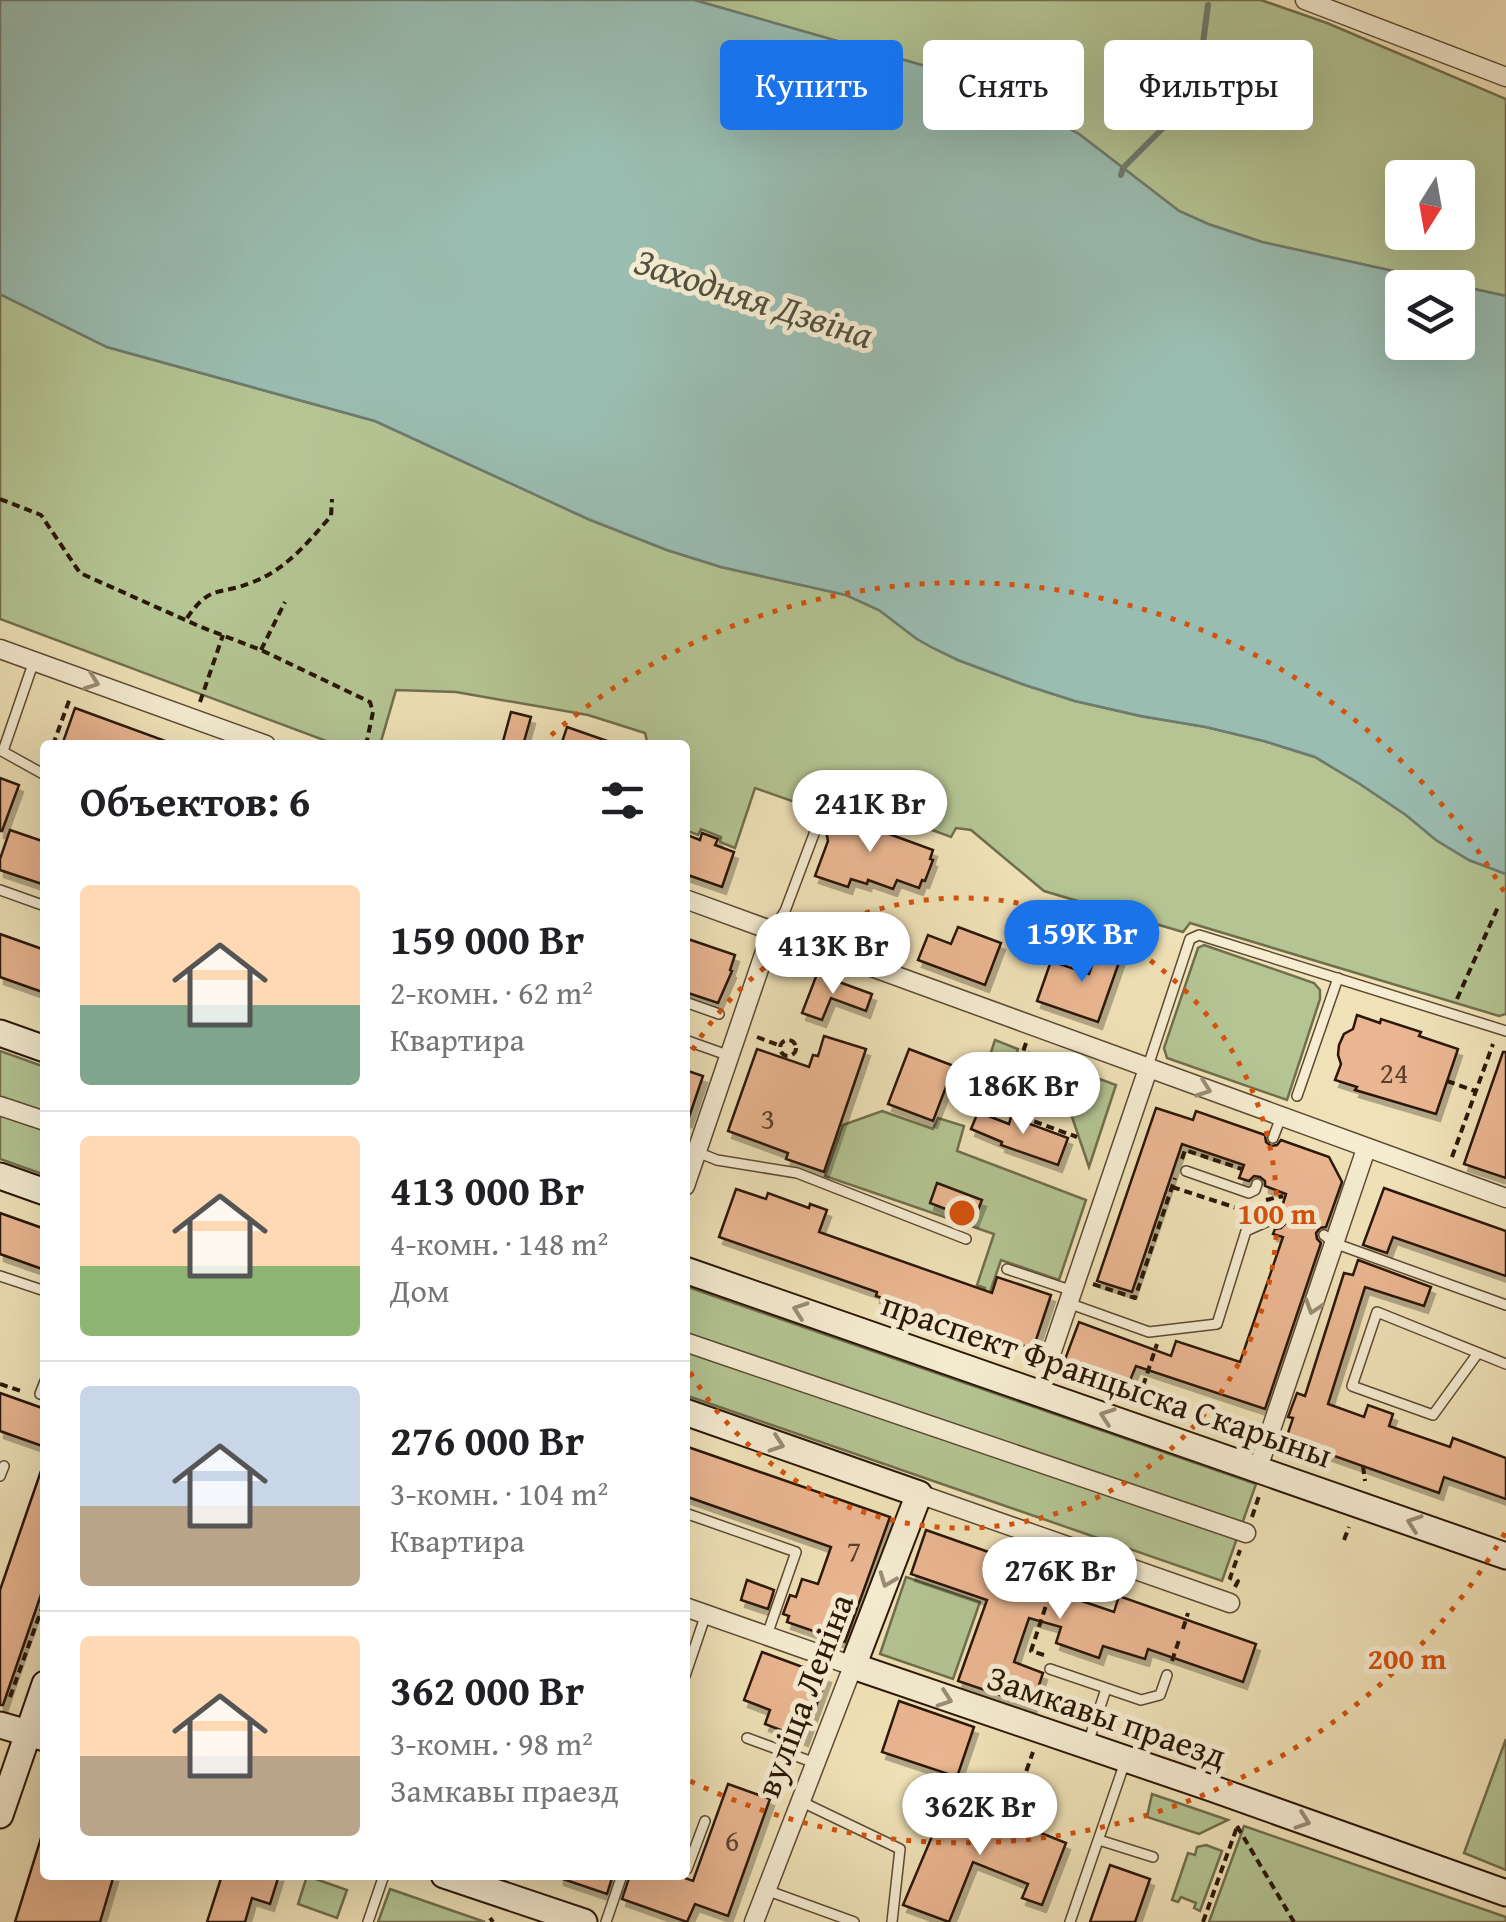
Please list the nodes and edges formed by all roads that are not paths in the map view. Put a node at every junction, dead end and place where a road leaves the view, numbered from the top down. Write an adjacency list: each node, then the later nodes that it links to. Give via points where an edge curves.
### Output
1 (1305, 0): 2 (street)
2 (1333, 4): 3 (street)
3 (1506, 77)
4 (0, 649): 5 (street)
5 (34, 661): 6 (street, one-way to 6); 7 (lane)
6 (252, 740)
7 (1, 750): 8 (lane)
8 (40, 772)
9 (814, 834): 13 (lane)
10 (0, 890): 12 (lane)
11 (690, 900): 13 (street)
12 (40, 904)
13 (772, 931): 21 (street); 22 (street)
14 (1338, 978): 17 (lane); 22 (lane, via 1199,935 1190,940); 23 (lane)
15 (690, 1004): 16 (lane)
16 (719, 1014)
17 (1502, 1029)
18 (0, 1033): 20 (street)
19 (690, 1042): 21 (lane)
20 (40, 1047)
21 (730, 1056): 29 (street)
22 (1148, 1069): 25 (street, one-way to 25); 43 (street)
23 (1297, 1096)
24 (0, 1106): 26 (street)
25 (1281, 1117): 27 (lane); 28 (street)
26 (40, 1119)
27 (1273, 1138)
28 (1366, 1148): 35 (street); 38 (street)
29 (696, 1152): 30 (street); 37 (lane, via 797,1173)
30 (690, 1171)
31 (1186, 1171): 33 (lane, via 1249,1193)
32 (0, 1176): 34 (street)
33 (1257, 1184)
34 (40, 1190)
35 (1506, 1198)
36 (1278, 1220): 43 (lane, via 1246,1231 1217,1324 1150,1332)
37 (966, 1239)
38 (1329, 1239): 44 (lane); 50 (street, one-way to 50)
39 (1006, 1269): 43 (lane)
40 (690, 1272): 50 (street, праспект Францыска Скарыны, one-way to 40)
41 (0, 1276): 42 (lane)
42 (40, 1289)
43 (1072, 1291): 46 (street)
44 (1506, 1305)
45 (690, 1344): 53 (street)
46 (1052, 1350)
47 (1478, 1352): 47 (lane, via 1433,1414 1352,1386 1377,1312); 48 (lane)
48 (1506, 1364)
49 (690, 1414): 51 (street, one-way to 51)
50 (1258, 1468): 54 (street, праспект Францыска Скарыны, one-way to 50)
51 (919, 1494): 55 (street); 60 (street, вуліца Леніна, one-way to 60)
52 (690, 1515): 58 (lane, via 796,1552)
53 (1246, 1533)
54 (1506, 1556)
55 (1230, 1603)
56 (690, 1609): 57 (street, Замкавы праезд)
57 (706, 1614): 58 (street, Замкавы праезд); 59 (lane)
58 (767, 1635): 60 (street, Замкавы праезд)
59 (690, 1661)
60 (854, 1666): 67 (street, Замкавы праезд, one-way to 67, via 1038,1720); 69 (street, вуліца Леніна)
61 (1050, 1669): 63 (lane)
62 (1167, 1674): 63 (lane, via 1160,1694 1142,1700)
63 (1106, 1688): 67 (lane)
64 (0, 1725): 65 (street)
65 (37, 1735): 71 (street)
66 (746, 1738): 69 (lane)
67 (1086, 1746): 68 (street, Замкавы праезд)
68 (1126, 1760): 73 (lane); 80 (street, Замкавы праезд, one-way to 80)
69 (815, 1763): 70 (street, вуліца Леніна)
70 (800, 1800): 79 (street, вуліца Леніна); 86 (lane, via 900,1849)
71 (0, 1815)
72 (704, 1821): 75 (lane)
73 (1099, 1840): 74 (lane); 87 (lane)
74 (1153, 1857)
75 (690, 1864)
76 (382, 1880): 81 (lane)
77 (460, 1880): 82 (street)
78 (620, 1880): 83 (lane)
79 (766, 1890): 84 (street, вуліца Леніна); 85 (lane)
80 (1506, 1892)
81 (368, 1922)
82 (584, 1922)
83 (606, 1922)
84 (754, 1922)
85 (854, 1922)
86 (892, 1922)
87 (1070, 1922)

